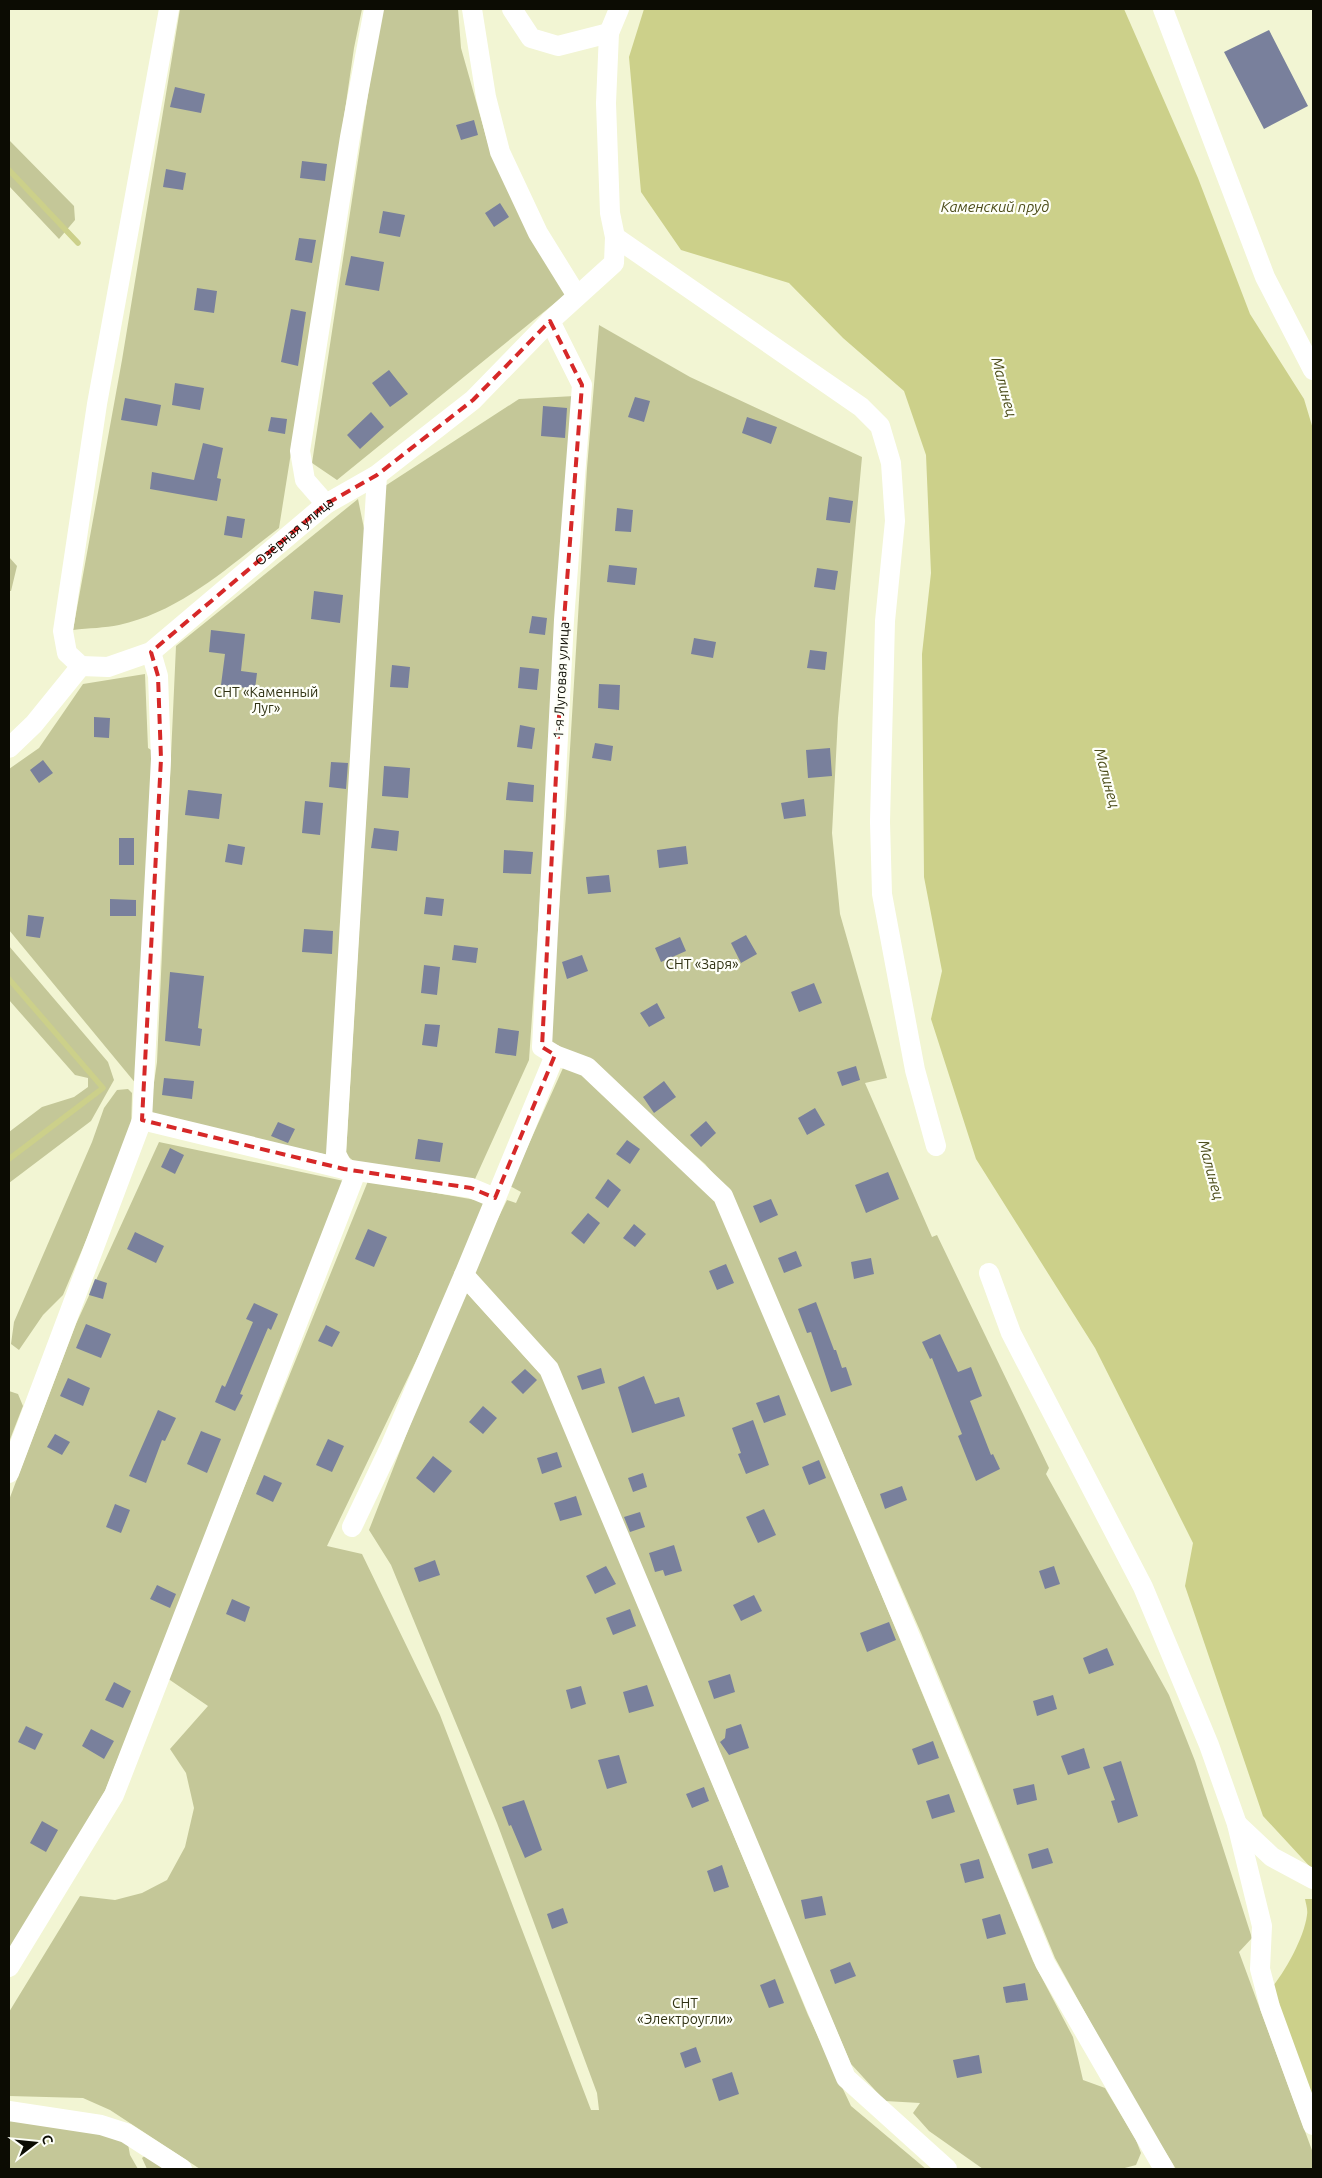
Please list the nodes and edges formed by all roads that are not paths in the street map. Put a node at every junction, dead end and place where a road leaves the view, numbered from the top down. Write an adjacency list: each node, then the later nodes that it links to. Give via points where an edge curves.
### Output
1 (168, 9): 15 (street, via 97,404 64,630 68,653)
2 (374, 9): 13 (street, via 350,137 300,451 305,480)
3 (472, 9): 9 (street, via 486,97 500,152 538,233)
4 (512, 9): 7 (street, via 531,38 558,46)
5 (619, 9): 7 (street, Озёрная улица)
6 (1163, 9): 11 (street, via 1265,277)
7 (610, 33): 8 (street, Озёрная улица, via 606,113 610,213)
8 (615, 237): 9 (street, Озёрная улица, via 614,263); 19 (street, via 862,407 880,426 891,463 894,521 885,621 880,822 882,894 915,1070)
9 (577, 296): 10 (street, Озёрная улица)
10 (550, 321): 12 (street, Озёрная улица, via 473,400); 17 (street, 1-я Луговая улица, via 582,385 564,620)
11 (1313, 370)
12 (376, 475): 13 (street, Озёрная улица); 20 (street, via 336,1154)
13 (326, 504): 14 (street, Озёрная улица)
14 (151, 652): 15 (street, Озёрная улица, via 108,667); 18 (street, via 158,676 161,759)
15 (81, 666): 16 (street, via 34,724)
16 (9, 748)
17 (548, 1051): 21 (street, 1-я Луговая улица); 33 (street, via 587,1067 723,1196 1045,1963)
18 (142, 1120): 20 (street); 24 (street)
19 (936, 1146)
20 (350, 1170): 21 (street, via 471,1188); 28 (street, via 114,1795)
21 (495, 1198): 23 (street, 1-я Луговая улица)
22 (989, 1273): 26 (street, via 1015,1342 1143,1587 1209,1745)
23 (464, 1275): 25 (street, 1-я Луговая улица); 32 (street, via 549,1369 846,2078)
24 (9, 1473)
25 (352, 1527)
26 (1237, 1824): 27 (street, via 1272,1858); 30 (street, via 1262,1926 1260,1969 1270,2007)
27 (1313, 1879)
28 (9, 1967)
29 (9, 2111): 31 (street, via 101,2125 126,2133)
30 (1313, 2125)
31 (182, 2169)
32 (947, 2169)
33 (1164, 2169)

